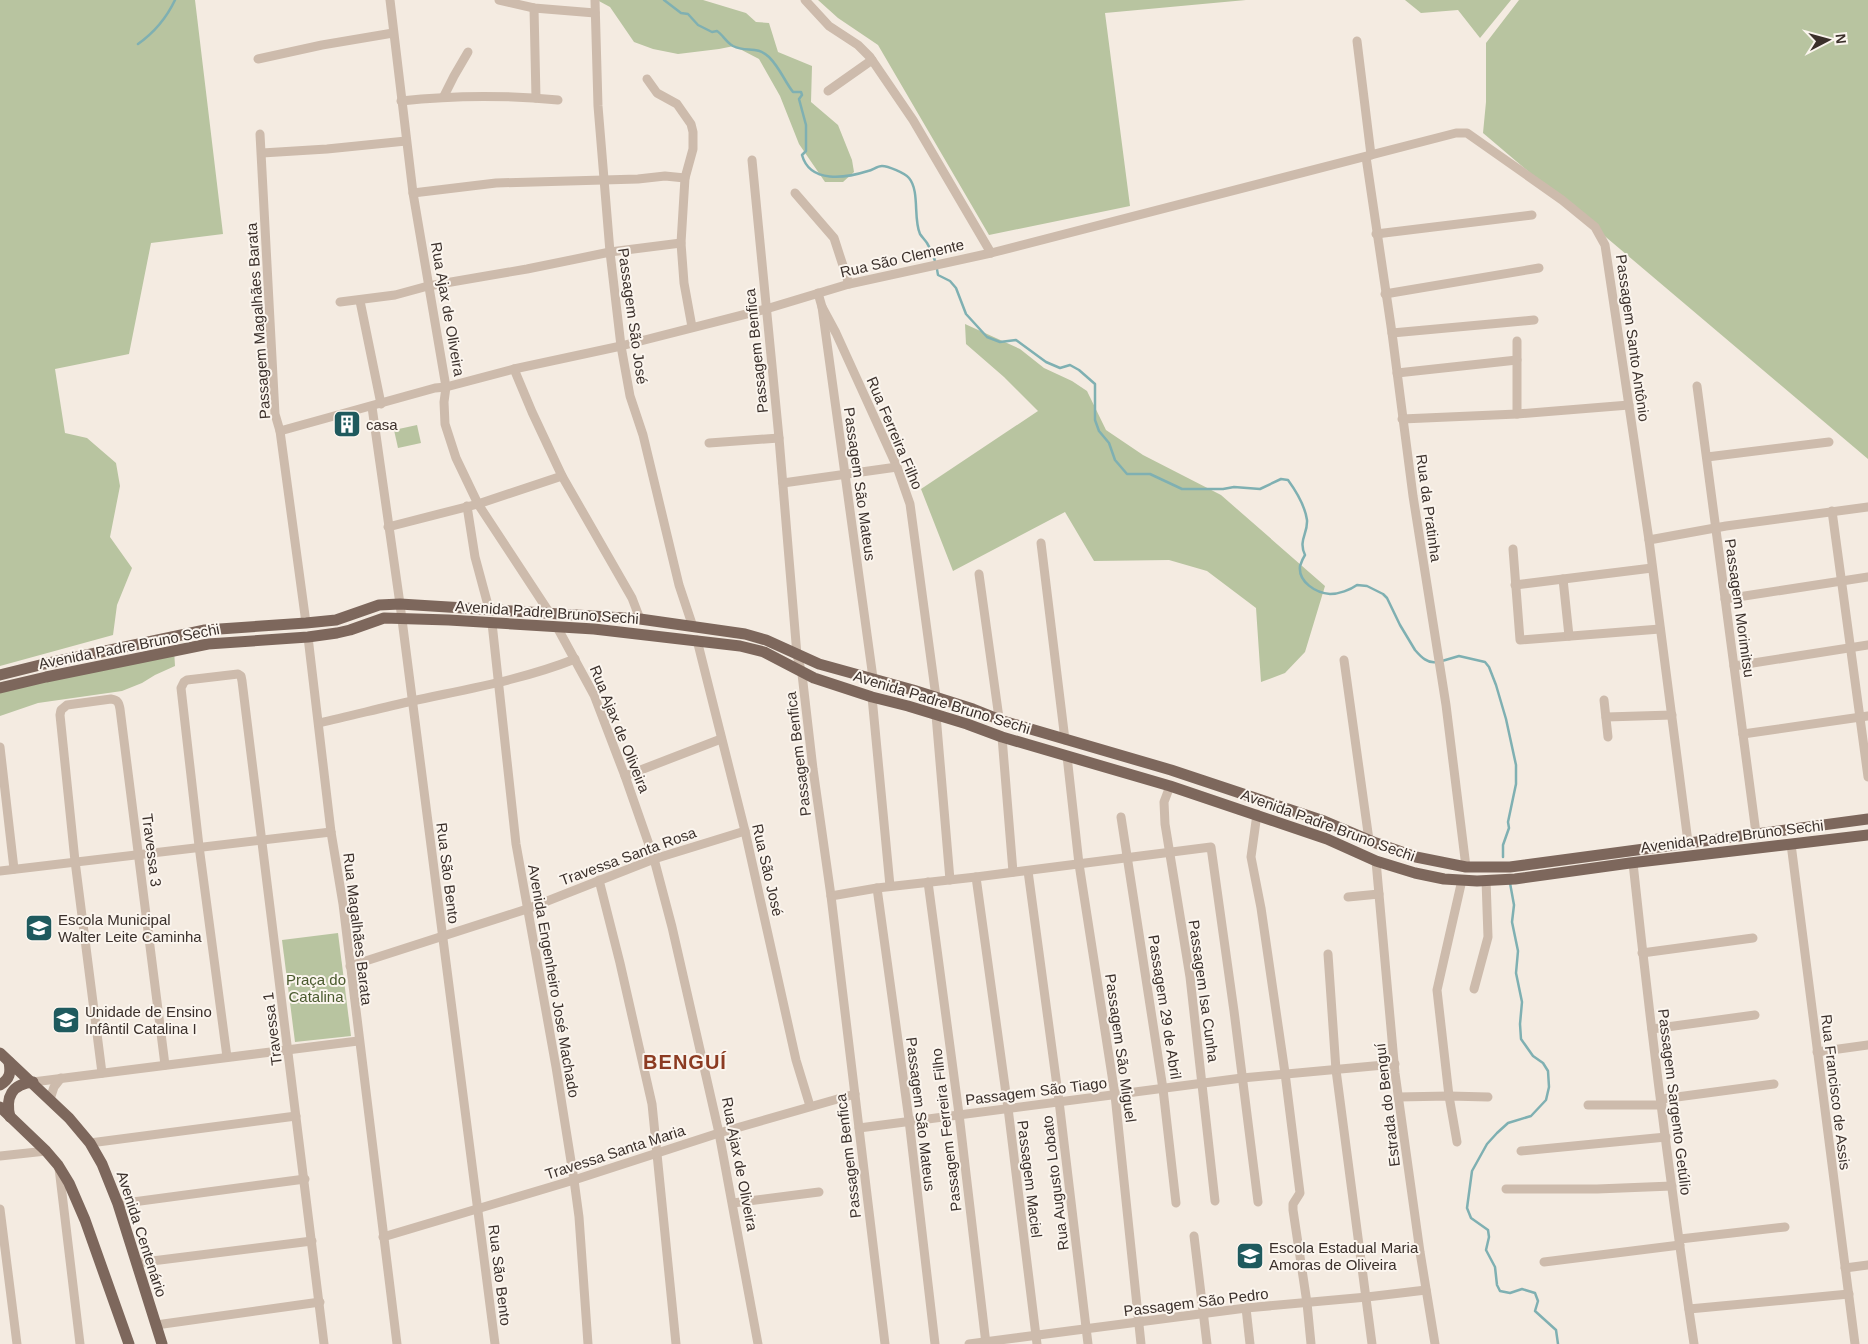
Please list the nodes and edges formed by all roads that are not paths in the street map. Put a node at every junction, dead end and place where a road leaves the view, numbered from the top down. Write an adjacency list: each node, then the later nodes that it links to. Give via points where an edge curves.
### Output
1 (390, 0): 7 (street, Rua Ajax de Oliveira)
2 (499, 0): 5 (street)
3 (596, 0): 6 (street, Passagem São José)
4 (805, 0): 11 (street, via 829,26 858,45)
5 (534, 8): 6 (street); 15 (street)
6 (594, 13): 24 (street, Passagem São José)
7 (393, 33): 10 (street); 17 (street, Rua Ajax de Oliveira)
8 (1357, 41): 21 (street, Rua da Pratinha)
9 (468, 52): 14 (street)
10 (258, 59)
11 (872, 60): 13 (street); 31 (street, via 913,120)
12 (647, 79): 23 (street, via 657,93 677,104 690,124 693,148)
13 (828, 91)
14 (444, 96): 15 (street); 17 (street)
15 (536, 98): 16 (street)
16 (558, 100)
17 (401, 101): 19 (street, Rua Ajax de Oliveira)
18 (260, 134): 20 (street, Passagem Magalhães Barata)
19 (406, 141): 20 (street); 25 (street, Rua Ajax de Oliveira)
20 (262, 153): 55 (street, Passagem Magalhães Barata, via 276,414)
21 (1368, 156): 28 (street, Rua da Pratinha); 31 (street, Rua São Clemente); 52 (street, Passagem Santo Antônio, via 1456,132 1466,134 1562,200 1595,227 1607,255)
22 (752, 160): 40 (street, Passagem Benfica)
23 (685, 178): 24 (street); 29 (street)
24 (603, 179): 25 (street, via 496,182); 30 (street, Passagem São José)
25 (413, 193): 34 (street, Rua Ajax de Oliveira)
26 (795, 193): 33 (street, via 834,238)
27 (1532, 214): 28 (street)
28 (1376, 234): 36 (street, Rua da Pratinha)
29 (681, 242): 30 (street); 42 (street)
30 (610, 252): 34 (street); 45 (street, Passagem São José)
31 (991, 253): 33 (street, Rua São Clemente)
32 (1539, 268): 36 (street)
33 (849, 284): 35 (street, Rua São Clemente)
34 (428, 286): 37 (street); 50 (street, Rua Ajax de Oliveira)
35 (818, 293): 39 (street, Passagem São Mateus); 40 (street, Rua São Clemente)
36 (1386, 294): 43 (street, Rua da Pratinha)
37 (360, 301): 38 (street); 51 (street, Rua São Bento)
38 (340, 302)
39 (822, 307): 60 (street, Rua Ferreira Filho); 61 (street, Passagem São Mateus)
40 (766, 309): 42 (street, Rua São Clemente); 56 (street, Passagem Benfica)
41 (1534, 320): 43 (street)
42 (692, 327): 45 (street, Rua São Clemente)
43 (1392, 333): 48 (street, Rua da Pratinha)
44 (1517, 341): 46 (street)
45 (621, 346): 47 (street, Rua São Clemente); 88 (street, Passagem São José, via 630,396)
46 (1517, 360): 48 (street); 53 (street)
47 (514, 369): 50 (street, Rua São Clemente); 62 (street)
48 (1397, 373): 54 (street, Rua da Pratinha)
49 (1697, 386): 59 (street, Passagem Morimitsu)
50 (446, 387): 51 (street, Rua São Clemente); 64 (street, Rua Ajax de Oliveira, via 445,424 456,458)
51 (376, 405): 55 (street, Rua São Clemente); 68 (street, Rua São Bento)
52 (1629, 405): 53 (street); 70 (street, Passagem Santo Antônio)
53 (1517, 414): 54 (street)
54 (1402, 419): 145 (street, Rua da Pratinha, via 1439,662)
55 (280, 431): 85 (street, Passagem Magalhães Barata)
56 (779, 438): 58 (street); 63 (street, Passagem Benfica)
57 (1829, 442): 59 (street)
58 (709, 443)
59 (1707, 457): 69 (street, Passagem Morimitsu)
60 (897, 467): 61 (street); 105 (street, Rua Ferreira Filho, via 910,504)
61 (844, 474): 63 (street); 101 (street, Passagem São Mateus)
62 (562, 476): 64 (street); 84 (street, via 632,598)
63 (783, 483): 95 (street, Passagem Benfica)
64 (478, 504): 65 (street); 82 (street, Rua Ajax de Oliveira)
65 (467, 506): 68 (street); 81 (street, via 475,557)
66 (1868, 507): 67 (street)
67 (1832, 511): 69 (street); 77 (street)
68 (388, 527): 80 (street, Rua São Bento)
69 (1716, 529): 70 (street); 79 (street, Passagem Morimitsu)
70 (1649, 540): 73 (street, Passagem Santo Antônio)
71 (1041, 543): 118 (street)
72 (1513, 549): 78 (street)
73 (1652, 568): 76 (street); 89 (street, Passagem Santo Antônio)
74 (979, 574): 112 (street)
75 (1868, 577): 77 (street)
76 (1563, 579): 78 (street); 90 (street)
77 (1841, 581): 79 (street); 94 (street)
78 (1515, 585): 90 (street, via 1521,640)
79 (1725, 599): 98 (street, Passagem Morimitsu)
80 (400, 604): 81 (main road, Avenida Padre Bruno Sechi); 83 (street, Rua São Bento); 85 (main road, Avenida Padre Bruno Sechi, via 379,605 336,620)
81 (489, 609): 82 (main road, Avenida Padre Bruno Sechi)
82 (549, 612): 84 (main road, Avenida Padre Bruno Sechi); 87 (main road, Rua Ajax de Oliveira)
83 (402, 618): 86 (main road, Avenida Padre Bruno Sechi); 91 (main road, Avenida Padre Bruno Sechi, via 384,618 350,630); 107 (street, Rua São Bento)
84 (640, 619): 88 (main road, Avenida Padre Bruno Sechi)
85 (306, 623): 100 (main road, Avenida Padre Bruno Sechi, via 205,630)
86 (492, 623): 87 (main road, Avenida Padre Bruno Sechi); 102 (street, Avenida Engenheiro José Machado)
87 (557, 627): 92 (main road, Avenida Padre Bruno Sechi); 96 (street, Rua Ajax de Oliveira)
88 (693, 627): 95 (main road, Avenida Padre Bruno Sechi, via 745,634)
89 (1660, 629): 90 (street); 109 (street, Passagem Santo Antônio)
90 (1569, 636)
91 (308, 637): 103 (main road, Avenida Padre Bruno Sechi, via 208,644); 113 (street, Rua Magalhães Barata)
92 (697, 640): 99 (main road, Avenida Padre Bruno Sechi, via 764,652); 117 (street, Rua São José)
93 (1868, 645): 94 (street)
94 (1851, 648): 98 (street); 110 (street)
95 (797, 655): 99 (street, Passagem Benfica); 101 (main road, Avenida Padre Bruno Sechi)
96 (575, 659): 102 (street); 121 (street, Rua Ajax de Oliveira, via 594,695)
97 (1344, 660): 133 (street)
98 (1734, 666): 114 (street, Passagem Morimitsu)
99 (802, 674): 104 (main road, Avenida Padre Bruno Sechi); 159 (street, Passagem Benfica)
100 (0, 675)
101 (873, 678): 105 (main road, Avenida Padre Bruno Sechi)
102 (500, 683): 107 (street); 161 (street, Avenida Engenheiro José Machado, via 516,844)
103 (0, 688)
104 (872, 697): 108 (main road, Avenida Padre Bruno Sechi); 156 (street)
105 (936, 697): 112 (main road, Avenida Padre Bruno Sechi)
106 (1604, 700): 111 (street)
107 (411, 701): 113 (street); 162 (street, Rua São Bento)
108 (936, 715): 115 (main road, Avenida Padre Bruno Sechi); 152 (street)
109 (1672, 715): 111 (street); 134 (street, Passagem Santo Antônio)
110 (1864, 716): 114 (street); 122 (street)
111 (1606, 717): 116 (street)
112 (999, 718): 118 (main road, Avenida Padre Bruno Sechi)
113 (319, 723): 128 (street, Rua Magalhães Barata)
114 (1743, 734): 129 (street, Passagem Morimitsu)
115 (1002, 737): 120 (main road, Avenida Padre Bruno Sechi); 149 (street)
116 (1608, 737)
117 (721, 739): 121 (street); 127 (street, Rua São José)
118 (1065, 740): 133 (main road, Avenida Padre Bruno Sechi, via 1171,770 1329,823)
119 (0, 747): 146 (street)
120 (1067, 756): 123 (main road, Avenida Padre Bruno Sechi); 144 (street, Passagem São Miguel)
121 (625, 776): 140 (street, Rua Ajax de Oliveira)
122 (1868, 777)
123 (1170, 786): 124 (main road, Avenida Padre Bruno Sechi); 137 (street, Passagem Isa Cunha, via 1164,802)
124 (1257, 814): 141 (main road, Avenida Padre Bruno Sechi); 181 (street, via 1251,857)
125 (1121, 816): 139 (street, Passagem 29 de Abril)
126 (1868, 820): 129 (main road, Avenida Padre Bruno Sechi)
127 (746, 831): 140 (street, Travessa Santa Rosa); 198 (street, Rua São José, via 796,1060)
128 (331, 832): 131 (street); 166 (street, Rua Magalhães Barata)
129 (1756, 834): 134 (main road, Avenida Padre Bruno Sechi)
130 (1868, 835): 132 (street); 135 (main road, Avenida Padre Bruno Sechi)
131 (262, 839): 136 (street); 136 (street, Travessa 1, via 242,681 241,676 233,674 187,680 181,688); 172 (street, Travessa 1)
132 (1868, 839)
133 (1368, 840): 145 (main road, Avenida Padre Bruno Sechi, via 1416,857)
134 (1688, 842): 145 (main road, Avenida Padre Bruno Sechi, via 1510,867)
135 (1791, 844): 143 (main road, Avenida Padre Bruno Sechi); 173 (street, Rua Francisco de Assis)
136 (199, 846): 138 (street); 175 (street)
137 (1168, 852): 139 (street); 183 (street, via 1205,847 1211,847 1213,852); 185 (street, Passagem Isa Cunha, via 1190,977)
138 (138, 854): 142 (street); 142 (street, Travessa 3, via 119,704 111,699 67,705 60,714); 178 (street, Travessa 3)
139 (1128, 857): 144 (street); 188 (street, Passagem 29 de Abril)
140 (654, 859): 151 (street, Travessa Santa Rosa); 206 (street, Rua Ajax de Oliveira)
141 (1376, 861): 153 (main road, Avenida Padre Bruno Sechi, via 1415,873); 158 (street, Estrada do Benguí)
142 (75, 862): 146 (street); 180 (street)
143 (1633, 863): 154 (main road, Avenida Padre Bruno Sechi); 164 (street, Passagem Sargento Getúlio)
144 (1079, 864): 148 (street); 190 (street, Passagem São Miguel)
145 (1465, 864)
146 (14, 869): 147 (street)
147 (0, 871)
148 (1028, 871): 149 (street); 195 (street, Rua Augusto Lobato)
149 (1013, 872): 150 (street)
150 (976, 878): 152 (street); 200 (street, Passagem Maciel)
151 (599, 880): 161 (street, Travessa Santa Rosa); 212 (street, via 652,1104)
152 (950, 880): 155 (street)
153 (1462, 880): 154 (main road, Avenida Padre Bruno Sechi); 191 (street, via 1437,990)
154 (1486, 880): 167 (street, via 1488,937)
155 (928, 882): 156 (street); 201 (street, Passagem Ferreira Filho)
156 (890, 886): 157 (street)
157 (877, 888): 159 (street); 204 (street, Passagem São Mateus)
158 (1379, 894): 160 (street); 177 (street, Estrada do Benguí)
159 (831, 896): 189 (street, Passagem Benfica)
160 (1348, 897)
161 (527, 909): 162 (street, Travessa Santa Rosa); 216 (street, Avenida Engenheiro José Machado)
162 (442, 937): 166 (street, Travessa Santa Rosa); 226 (street, Rua São Bento)
163 (1753, 938): 164 (street)
164 (1642, 953): 169 (street, Passagem Sargento Getúlio)
165 (1328, 954): 179 (street)
166 (350, 966): 170 (street, Rua Magalhães Barata)
167 (1474, 989)
168 (1755, 1015): 169 (street)
169 (1652, 1028): 196 (street, Passagem Sargento Getúlio)
170 (358, 1041): 172 (street); 229 (street, Rua Magalhães Barata)
171 (1868, 1045): 173 (street)
172 (289, 1050): 175 (street); 203 (street, Travessa 1)
173 (1817, 1052): 235 (street, Rua Francisco de Assis)
174 (0, 1053): 176 (main road, Avenida Centenário)
175 (227, 1057): 178 (street)
176 (9, 1062): 184 (main road, Avenida Centenário); 187 (main road, via 11,1072 8,1080)
177 (1395, 1064): 179 (street, Passagem São Tiago); 192 (street, Estrada do Benguí)
178 (166, 1065): 180 (street)
179 (1336, 1070): 181 (street, Passagem São Tiago); 238 (street)
180 (102, 1073): 182 (street)
181 (1285, 1073): 183 (street, Passagem São Tiago); 240 (street, via 1300,1193 1292,1210)
182 (60, 1078): 184 (street); 194 (street)
183 (1242, 1078): 185 (street, Passagem São Tiago); 221 (street)
184 (33, 1082): 194 (main road, Avenida Centenário); 202 (main road, via 24,1083 8,1097)
185 (1202, 1083): 188 (street, Passagem São Tiago); 220 (street, Passagem Isa Cunha)
186 (1774, 1084): 196 (street)
187 (0, 1085)
188 (1163, 1089): 190 (street, Passagem São Tiago); 223 (street, Passagem 29 de Abril)
189 (855, 1094): 198 (street, Travessa Santa Maria); 205 (street, Passagem Benfica)
190 (1115, 1095): 195 (street, Passagem São Tiago); 244 (street, Passagem São Miguel)
191 (1449, 1096): 192 (street); 193 (street); 208 (street)
192 (1398, 1097): 236 (street, Estrada do Benguí)
193 (1488, 1097)
194 (50, 1099): 209 (main road, Avenida Centenário)
195 (1059, 1101): 200 (street, Passagem São Tiago); 246 (street, Rua Augusto Lobato)
196 (1662, 1102): 197 (street); 207 (street, Passagem Sargento Getúlio)
197 (1588, 1105)
198 (810, 1106): 206 (street, Travessa Santa Maria)
199 (0, 1107): 202 (main road)
200 (1008, 1108): 201 (street, Passagem São Tiago); 247 (street, Passagem Maciel)
201 (959, 1114): 204 (street, Passagem São Tiago); 248 (street, Passagem Ferreira Filho)
202 (10, 1116): 210 (main road)
203 (296, 1116): 209 (street); 215 (street, Travessa 1)
204 (909, 1120): 205 (street, Passagem São Tiago); 260 (street, Passagem São Mateus)
205 (859, 1128): 259 (street, Passagem Benfica)
206 (719, 1133): 212 (street, Travessa Santa Maria); 222 (street, Rua Ajax de Oliveira)
207 (1666, 1137): 211 (street); 217 (street, Passagem Sargento Getúlio)
208 (1457, 1142)
209 (90, 1143): 224 (main road, Avenida Centenário)
210 (46, 1151): 213 (street); 214 (main road)
211 (1521, 1151)
212 (656, 1153): 216 (street, Travessa Santa Maria); 257 (street)
213 (0, 1156)
214 (58, 1165): 250 (street); 251 (main road, via 77,1198)
215 (305, 1179): 224 (street); 230 (street, Travessa 1)
216 (574, 1180): 226 (street, Travessa Santa Maria); 256 (street, Avenida Engenheiro José Machado)
217 (1672, 1186): 218 (street); 231 (street, Passagem Sargento Getúlio)
218 (1506, 1189)
219 (819, 1192): 222 (street)
220 (1215, 1201)
221 (1258, 1202)
222 (733, 1203): 258 (street, Rua Ajax de Oliveira)
223 (1176, 1203)
224 (118, 1204): 233 (main road, Avenida Centenário)
225 (0, 1209): 249 (street)
226 (477, 1210): 229 (street, Travessa Santa Maria); 255 (street, Rua São Bento)
227 (1785, 1227): 231 (street)
228 (1194, 1236): 243 (street)
229 (383, 1237): 254 (street, Rua Magalhães Barata)
230 (312, 1241): 233 (street); 239 (street, Travessa 1)
231 (1680, 1242): 232 (street); 242 (street, Passagem Sargento Getúlio)
232 (1544, 1262)
233 (136, 1263): 245 (main road, Avenida Centenário)
234 (1868, 1265): 235 (street)
235 (1845, 1268): 237 (street, Rua Francisco de Assis)
236 (1426, 1290): 238 (street, Passagem São Pedro); 268 (street, Estrada do Benguí)
237 (1848, 1294): 242 (street); 270 (street, Rua Francisco de Assis)
238 (1366, 1297): 240 (street, Passagem São Pedro); 267 (street)
239 (320, 1302): 245 (street); 253 (street, Travessa 1)
240 (1307, 1303): 241 (street, Passagem São Pedro); 266 (street)
241 (1246, 1308): 243 (street, Passagem São Pedro); 265 (street)
242 (1689, 1310): 269 (street, Passagem Sargento Getúlio)
243 (1203, 1314): 244 (street, Passagem São Pedro); 264 (street)
244 (1138, 1322): 246 (street, Passagem São Pedro); 263 (street, Passagem São Miguel)
245 (156, 1325): 252 (main road, Avenida Centenário)
246 (1086, 1330): 247 (street, Passagem São Pedro); 262 (street, Rua Augusto Lobato)
247 (1037, 1340): 248 (street, Passagem São Pedro)
248 (986, 1343): 261 (street, Passagem São Pedro)
249 (17, 1344)
250 (80, 1344)
251 (129, 1344)
252 (162, 1344)
253 (324, 1344)
254 (397, 1344)
255 (495, 1344)
256 (588, 1344)
257 (676, 1344)
258 (758, 1344)
259 (885, 1344)
260 (935, 1344)
261 (969, 1344)
262 (1088, 1344)
263 (1141, 1344)
264 (1207, 1344)
265 (1250, 1344)
266 (1311, 1344)
267 (1372, 1344)
268 (1435, 1344)
269 (1694, 1344)
270 (1855, 1344)

